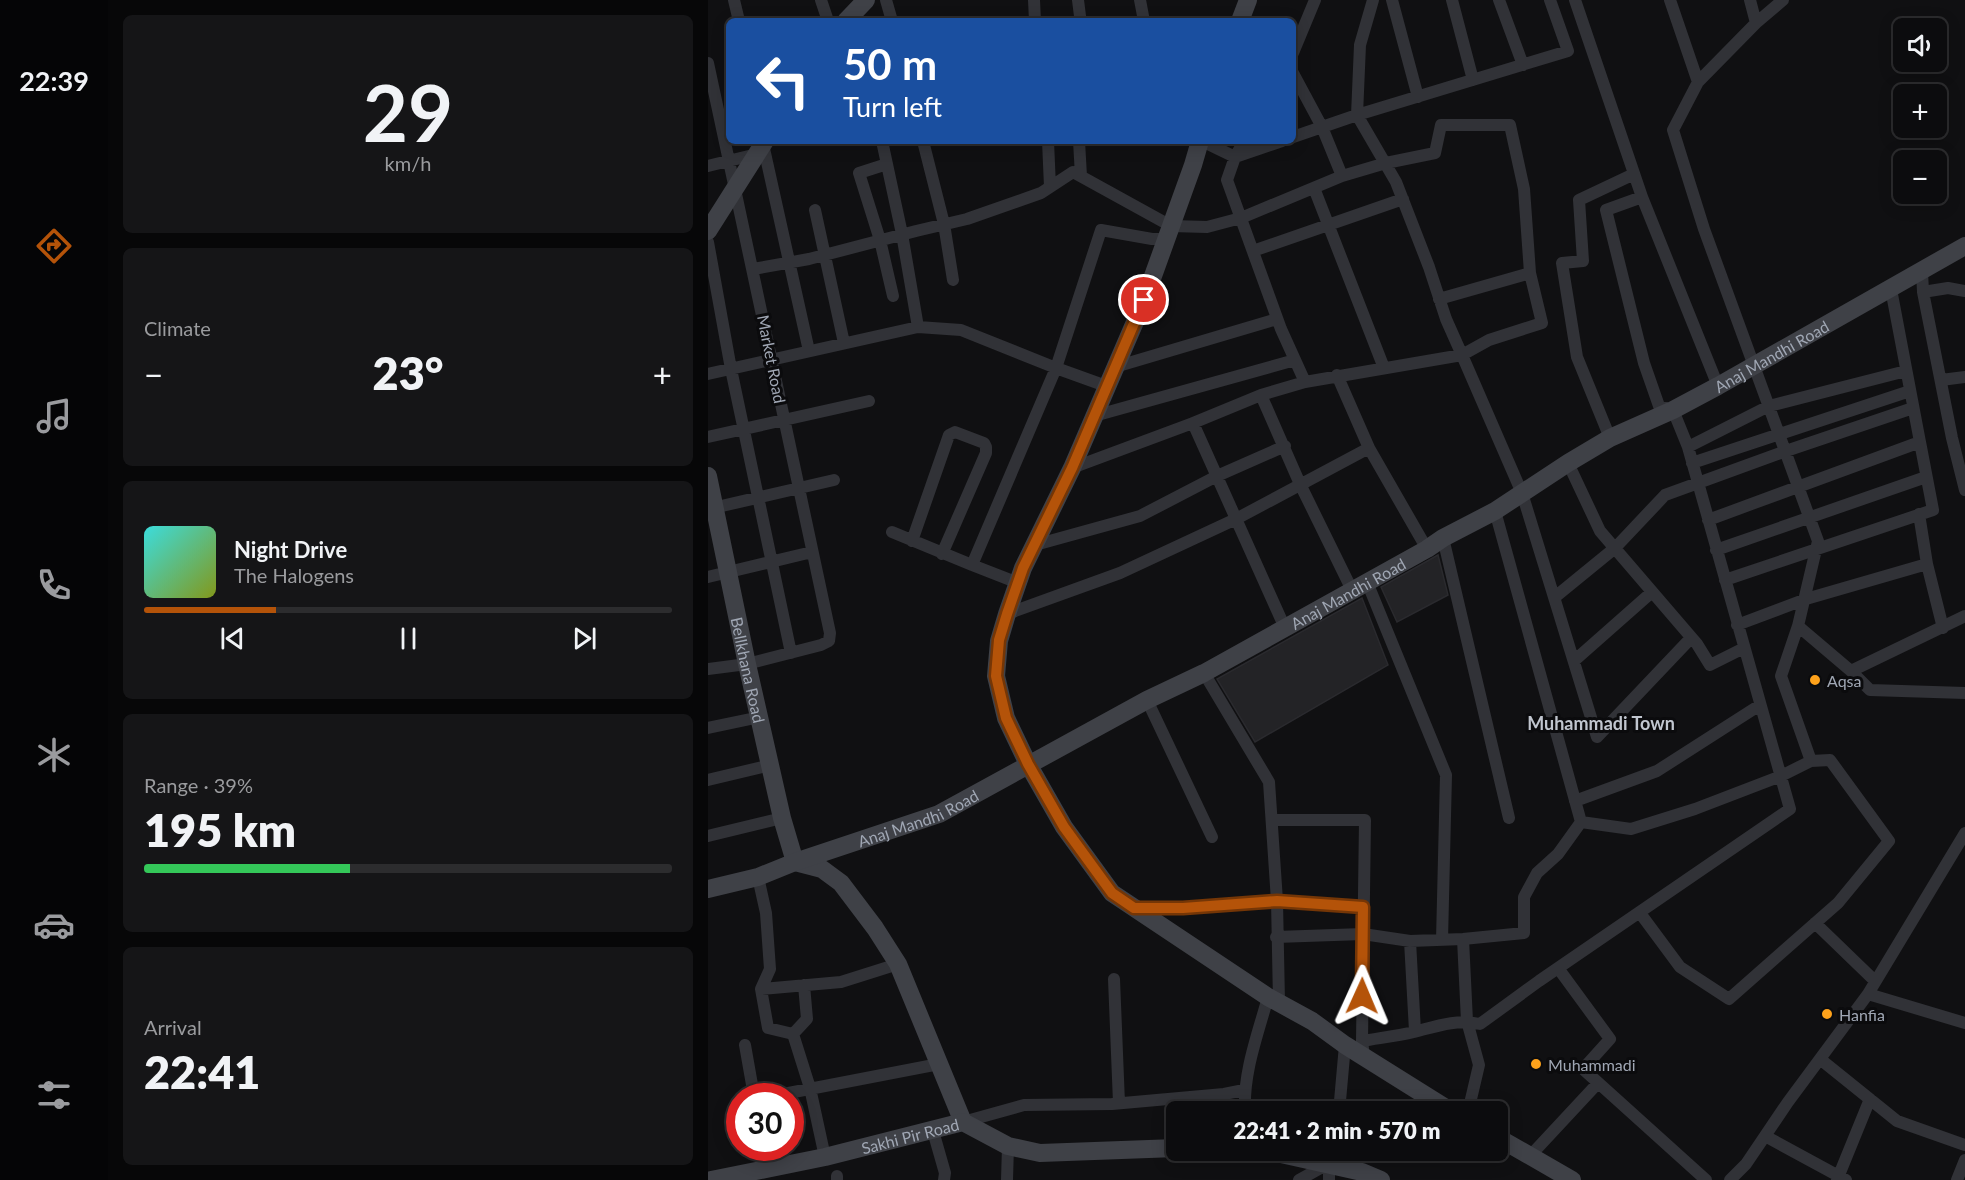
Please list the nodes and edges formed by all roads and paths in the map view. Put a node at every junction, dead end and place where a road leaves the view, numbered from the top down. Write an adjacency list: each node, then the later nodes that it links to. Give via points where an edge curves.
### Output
1 (734, 0): 19 (street)
2 (821, 0): 20 (street)
3 (886, 0): 22 (street)
4 (1034, 0): 23 (street)
5 (1078, 0): 24 (street)
6 (1140, 0): 25 (street)
7 (1248, 0): 26 (street)
8 (1315, 0): 28 (street)
9 (1373, 0): 35 (street, via 1360,45)
10 (1392, 0): 34 (street)
11 (1452, 0): 32 (street)
12 (1499, 0): 30 (street)
13 (1550, 0): 30 (street, via 1568,51)
14 (1575, 0): 54 (street)
15 (1670, 0): 33 (street)
16 (1750, 0): 27 (street)
17 (1783, 0): 27 (street)
18 (863, 1): 21 (street)
19 (738, 18)
20 (827, 18)
21 (849, 18)
22 (891, 18)
23 (1035, 18)
24 (1080, 18)
25 (1143, 18)
26 (1241, 18)
27 (1756, 23): 33 (street)
28 (1296, 46)
29 (708, 63): 38 (street, Market Road)
30 (1523, 65): 32 (street)
31 (1296, 79): 36 (street)
32 (1473, 80): 34 (street)
33 (1698, 82): 91 (street, via 1673,130)
34 (1418, 97): 35 (street)
35 (1357, 116): 36 (street); 52 (street)
36 (1322, 127): 37 (street); 56 (street)
37 (1296, 136)
38 (726, 142)
39 (726, 144): 50 (street, Market Road)
40 (883, 144): 51 (street)
41 (924, 144): 64 (street)
42 (1048, 144): 58 (street)
43 (1079, 144): 55 (street)
44 (1200, 144): 67 (street)
45 (1207, 144): 49 (street)
46 (1242, 144): 49 (street)
47 (1273, 144): 49 (street)
48 (762, 146): 50 (street); 57 (street); 74 (street)
49 (1235, 157): 63 (street, via 1227,180)
50 (730, 160): 53 (street); 57 (street, Market Road)
51 (887, 164): 68 (street); 69 (street, via 859,173)
52 (1386, 164): 56 (street); 61 (street); 77 (street, via 1435,153 1441,125 1510,125 1524,189)
53 (708, 166)
54 (1634, 174): 60 (street); 116 (street, via 1579,200 1583,261 1562,263 1577,357)
55 (1081, 176): 58 (street, via 1073,172); 67 (street)
56 (1342, 176): 59 (street)
57 (736, 188): 66 (street); 75 (street, Market Road)
58 (1050, 188): 64 (street)
59 (1314, 188): 63 (street); 65 (street)
60 (1642, 197): 103 (street); 109 (street, via 1606,210 1644,363 1659,406)
61 (1403, 199): 65 (street); 83 (street)
62 (815, 210): 73 (street)
63 (1241, 218): 67 (street); 72 (street)
64 (944, 224): 68 (street); 78 (street)
65 (1328, 226): 72 (street); 94 (street)
66 (708, 231)
67 (1169, 233): 92 (street); 93 (street, via 1101,230)
68 (902, 234): 69 (street); 85 (street)
69 (880, 240): 73 (street); 82 (street)
70 (708, 242): 95 (street)
71 (1965, 246): 76 (street, Anaj Mandhi Road)
72 (1253, 251): 84 (street)
73 (824, 255): 74 (street); 86 (street)
74 (789, 263): 75 (street); 87 (street)
75 (753, 269): 89 (street, Market Road)
76 (1922, 271): 79 (street, Anaj Mandhi Road); 81 (street)
77 (1530, 273): 83 (street); 88 (street, via 1542,322 1489,339)
78 (953, 280)
79 (1891, 289): 91 (street, Anaj Mandhi Road); 96 (street)
80 (1965, 291): 81 (street, via 1948,288)
81 (1923, 292): 100 (street)
82 (893, 296)
83 (1439, 299): 88 (street)
84 (1277, 319): 90 (street); 92 (street)
85 (918, 327): 86 (street); 93 (street, via 961,330)
86 (844, 343): 87 (street)
87 (809, 351): 89 (street)
88 (1462, 355): 94 (street); 134 (street)
89 (772, 359): 95 (street); 111 (street, Market Road)
90 (1295, 360): 101 (street); 110 (street)
91 (1753, 366): 103 (street, Anaj Mandhi Road); 107 (street)
92 (1115, 367): 102 (street)
93 (1056, 368): 102 (street); 154 (street)
94 (1384, 368): 98 (street)
95 (731, 369): 97 (street); 113 (street)
96 (1906, 371): 104 (street); 107 (street)
97 (708, 374)
98 (1337, 375): 101 (street); 120 (street)
99 (1965, 377): 100 (street)
100 (1941, 380): 133 (street)
101 (1305, 382): 105 (street)
102 (1106, 386): 110 (street)
103 (1718, 386): 109 (street, Anaj Mandhi Road)
104 (1910, 391): 108 (street); 114 (street)
105 (1261, 395): 112 (street); 118 (street)
106 (868, 401): 111 (street)
107 (1769, 406): 114 (street); 119 (street)
108 (1913, 408): 117 (street); 121 (street)
109 (1673, 410): 116 (street, Anaj Mandhi Road); 119 (street)
110 (1094, 416): 124 (street)
111 (784, 420): 113 (street); 132 (street, Market Road)
112 (1193, 423): 124 (street); 126 (street)
113 (744, 429): 115 (street); 135 (street)
114 (1780, 434): 121 (street); 123 (street)
115 (708, 437)
116 (1610, 438): 122 (street, Anaj Mandhi Road)
117 (1920, 442): 127 (street); 131 (street)
118 (1285, 446): 126 (street); 130 (street)
119 (1688, 447): 123 (street)
120 (1369, 448): 130 (street); 147 (street)
121 (1786, 451): 129 (street); 131 (street)
122 (1568, 463): 134 (street, Anaj Mandhi Road); 146 (street, via 1600,531)
123 (1692, 463): 129 (street)
124 (1072, 468): 145 (street)
125 (708, 476): 136 (street, Bellkhana Road)
126 (1216, 476): 140 (street); 145 (street, via 1140,516)
127 (1926, 477): 138 (street, via 1933,510); 139 (street)
128 (834, 480): 132 (street)
129 (1698, 482): 141 (street); 146 (street, via 1665,495)
130 (1300, 484): 140 (street); 159 (street)
131 (1799, 486): 139 (street); 141 (street)
132 (799, 488): 135 (street); 150 (street, Market Road)
133 (1965, 490)
134 (1522, 493): 137 (street, Anaj Mandhi Road); 161 (street)
135 (759, 498): 136 (street); 152 (street)
136 (712, 509): 155 (street, Bellkhana Road)
137 (1495, 511): 143 (street, Anaj Mandhi Road); 187 (street)
138 (1919, 514): 148 (street); 153 (street)
139 (1810, 517): 148 (street, via 1818,540); 149 (street)
140 (1236, 519): 163 (street, via 1120,573); 167 (street)
141 (1708, 520): 149 (street)
142 (892, 532): 144 (street)
143 (1443, 538): 147 (street, Anaj Mandhi Road); 189 (street)
144 (912, 541): 151 (street); 151 (street, via 949,435 955,432 984,443 986,453)
145 (1035, 545): 158 (street)
146 (1615, 548): 160 (street); 161 (street)
147 (1427, 549): 159 (street, Anaj Mandhi Road)
148 (1816, 549): 157 (street); 162 (street)
149 (1716, 550): 157 (street)
150 (812, 552): 152 (street); 171 (street, Market Road, via 829,641)
151 (942, 554): 154 (street)
152 (772, 562): 155 (street); 171 (street)
153 (1927, 564): 162 (street); 168 (street)
154 (972, 565): 158 (street)
155 (728, 572): 156 (street); 173 (street, Bellkhana Road)
156 (708, 577)
157 (1725, 580): 165 (street)
158 (1018, 583): 163 (street)
159 (1360, 586): 167 (street, Anaj Mandhi Road); 206 (street, via 1446,775)
160 (1652, 592): 169 (street); 172 (street)
161 (1556, 597): 172 (street)
162 (1806, 599): 165 (street); 166 (street)
163 (1007, 614): 183 (street, via 999,640 996,676 1006,718)
164 (1965, 616): 168 (street)
165 (1737, 625): 170 (street)
166 (1798, 626): 175 (street); 182 (street, via 1780,676)
167 (1285, 628): 176 (street, Anaj Mandhi Road)
168 (1943, 628): 175 (street)
169 (1691, 638): 170 (street, via 1710,665); 172 (street, via 1597,737)
170 (1744, 648): 179 (street)
171 (791, 653): 173 (street)
172 (1575, 660)
173 (747, 664): 174 (street); 180 (street, Bellkhana Road)
174 (708, 669)
175 (1851, 671): 177 (street, via 1870,690)
176 (1204, 673): 178 (street, Anaj Mandhi Road); 190 (street, via 1269,782)
177 (1965, 693)
178 (1147, 700): 183 (street, Anaj Mandhi Road); 194 (street)
179 (1760, 705): 185 (street); 187 (street, via 1657,771)
180 (760, 717): 181 (street); 184 (street, Bellkhana Road)
181 (708, 728)
182 (1811, 761): 185 (street); 202 (street, via 1830,760 1889,841 1838,903)
183 (1028, 764): 195 (street, Anaj Mandhi Road, via 939,814); 200 (street, via 1064,827 1112,893)
184 (771, 765): 186 (street); 188 (street, Bellkhana Road)
185 (1780, 776): 191 (street, via 1630,830); 201 (street, via 1790,809)
186 (708, 780)
187 (1575, 801): 191 (street)
188 (782, 818): 193 (street); 195 (street, Bellkhana Road)
189 (1509, 818)
190 (1272, 820): 198 (street); 199 (street, via 1365,820)
191 (1581, 822): 205 (street, via 1558,854 1537,873 1524,897 1524,933)
192 (1965, 833): 211 (street)
193 (708, 836)
194 (1212, 837)
195 (795, 862): 196 (street, Anaj Mandhi Road); 208 (street, via 822,869 841,883)
196 (758, 877): 197 (street, Anaj Mandhi Road); 213 (street, via 766,913 770,969)
197 (708, 889)
198 (1277, 901): 199 (street); 200 (street); 204 (street)
199 (1363, 907): 203 (street)
200 (1134, 908): 215 (street)
201 (1640, 913): 202 (street, via 1680,968 1729,999); 209 (street)
202 (1815, 923): 211 (street)
203 (1364, 934): 204 (street); 207 (street); 221 (street)
204 (1276, 937): 215 (street)
205 (1463, 939): 206 (street); 217 (street)
206 (1442, 940): 207 (street)
207 (1410, 941): 218 (street)
208 (898, 964): 212 (street, via 841,982); 223 (street)
209 (1558, 968): 217 (street, via 1480,1024); 225 (street, via 1610,1039 1583,1070)
210 (1114, 979): 234 (street)
211 (1875, 981): 214 (street)
212 (804, 985): 213 (street); 219 (street, via 807,1018)
213 (761, 989): 219 (street, via 768,1028)
214 (1868, 994): 216 (street); 222 (street)
215 (1274, 999): 221 (street); 228 (street, via 1249,1064)
216 (1964, 1020)
217 (1467, 1021): 218 (street, via 1435,1024); 233 (street, via 1479,1065)
218 (1415, 1031): 221 (street)
219 (793, 1034): 226 (street)
220 (745, 1045): 224 (street)
221 (1357, 1047): 231 (street); 232 (street)
222 (1820, 1059): 229 (street); 237 (street)
223 (939, 1064): 226 (street); 235 (street)
224 (752, 1083)
225 (1598, 1083): 242 (street); 257 (street)
226 (810, 1088): 227 (street); 243 (street)
227 (804, 1089)
228 (1244, 1090): 230 (street); 234 (street)
229 (1870, 1099): 239 (street, via 1897,1120); 250 (street)
230 (1244, 1101)
231 (1342, 1101)
232 (1436, 1101)
233 (1471, 1101)
234 (1119, 1103): 235 (street, via 1024,1105)
235 (963, 1122): 236 (street, Sakhi Pir Road); 240 (street, Sakhi Pir Road)
236 (933, 1131): 243 (street, Sakhi Pir Road); 252 (street)
237 (1765, 1136): 250 (street); 258 (street)
238 (1508, 1143): 242 (street)
239 (1965, 1145)
240 (1008, 1146): 241 (street, Sakhi Pir Road, via 1040,1153); 253 (street)
241 (1166, 1148)
242 (1531, 1155): 256 (street)
243 (825, 1157): 248 (street, Sakhi Pir Road)
244 (1965, 1160): 259 (street)
245 (765, 1161): 248 (street)
246 (1310, 1161): 247 (street)
247 (1331, 1166): 254 (street); 255 (street)
248 (766, 1169): 249 (street, Sakhi Pir Road)
249 (745, 1177): 251 (street, Sakhi Pir Road)
250 (1841, 1178)
251 (711, 1180)
252 (944, 1180)
253 (1007, 1180)
254 (1299, 1180)
255 (1381, 1180)
256 (1572, 1180)
257 (1706, 1180)
258 (1730, 1180)
259 (1956, 1180)

